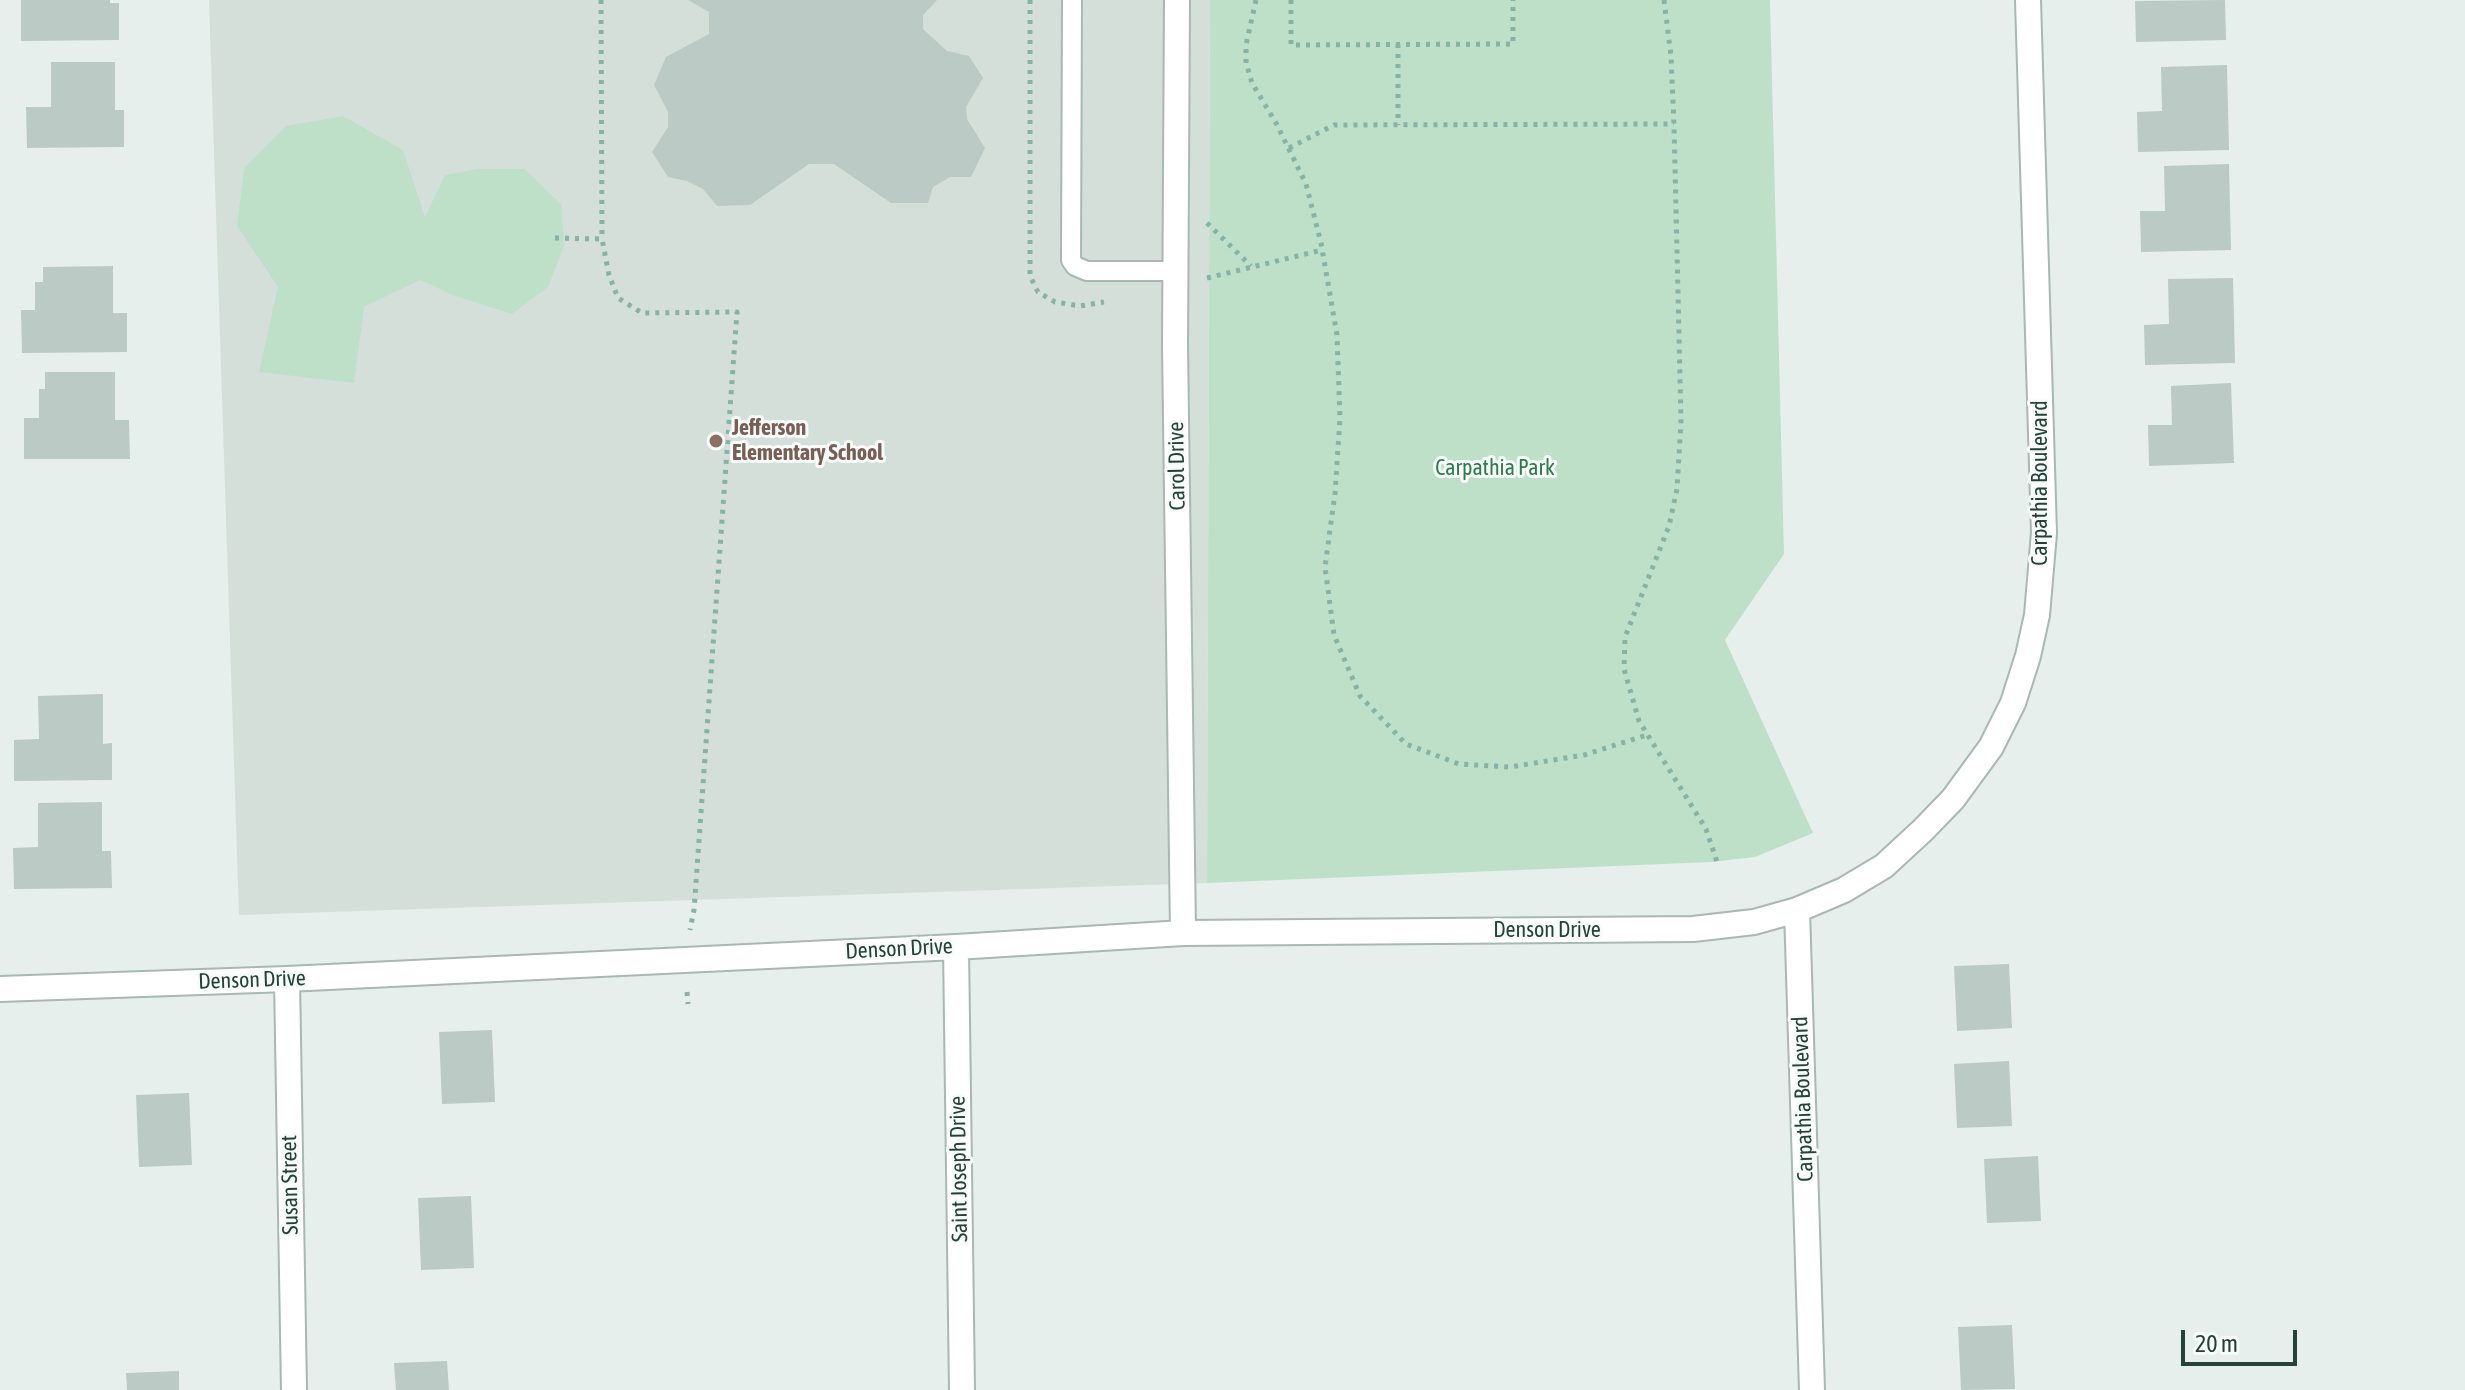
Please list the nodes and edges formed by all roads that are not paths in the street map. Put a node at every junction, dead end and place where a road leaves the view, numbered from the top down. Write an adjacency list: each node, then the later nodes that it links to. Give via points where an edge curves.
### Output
1 (1072, 0): 4 (lane, via 1071,260 1087,271)
2 (1177, 0): 4 (street, Carol Drive)
3 (2028, 0): 5 (street, Carpathia Boulevard, via 2044,533 2028,656 1991,747 1953,799 1884,866)
4 (1175, 280): 6 (street, Carol Drive)
5 (1797, 910): 6 (street, Denson Drive, via 1754,922 1693,929); 12 (street, Carpathia Boulevard)
6 (1183, 933): 7 (street, Denson Drive)
7 (956, 947): 8 (street, Denson Drive); 11 (street, Saint Joseph Drive)
8 (287, 979): 9 (street, Denson Drive); 10 (street, Susan Street)
9 (0, 989)
10 (294, 1390)
11 (962, 1390)
12 (1812, 1390)

